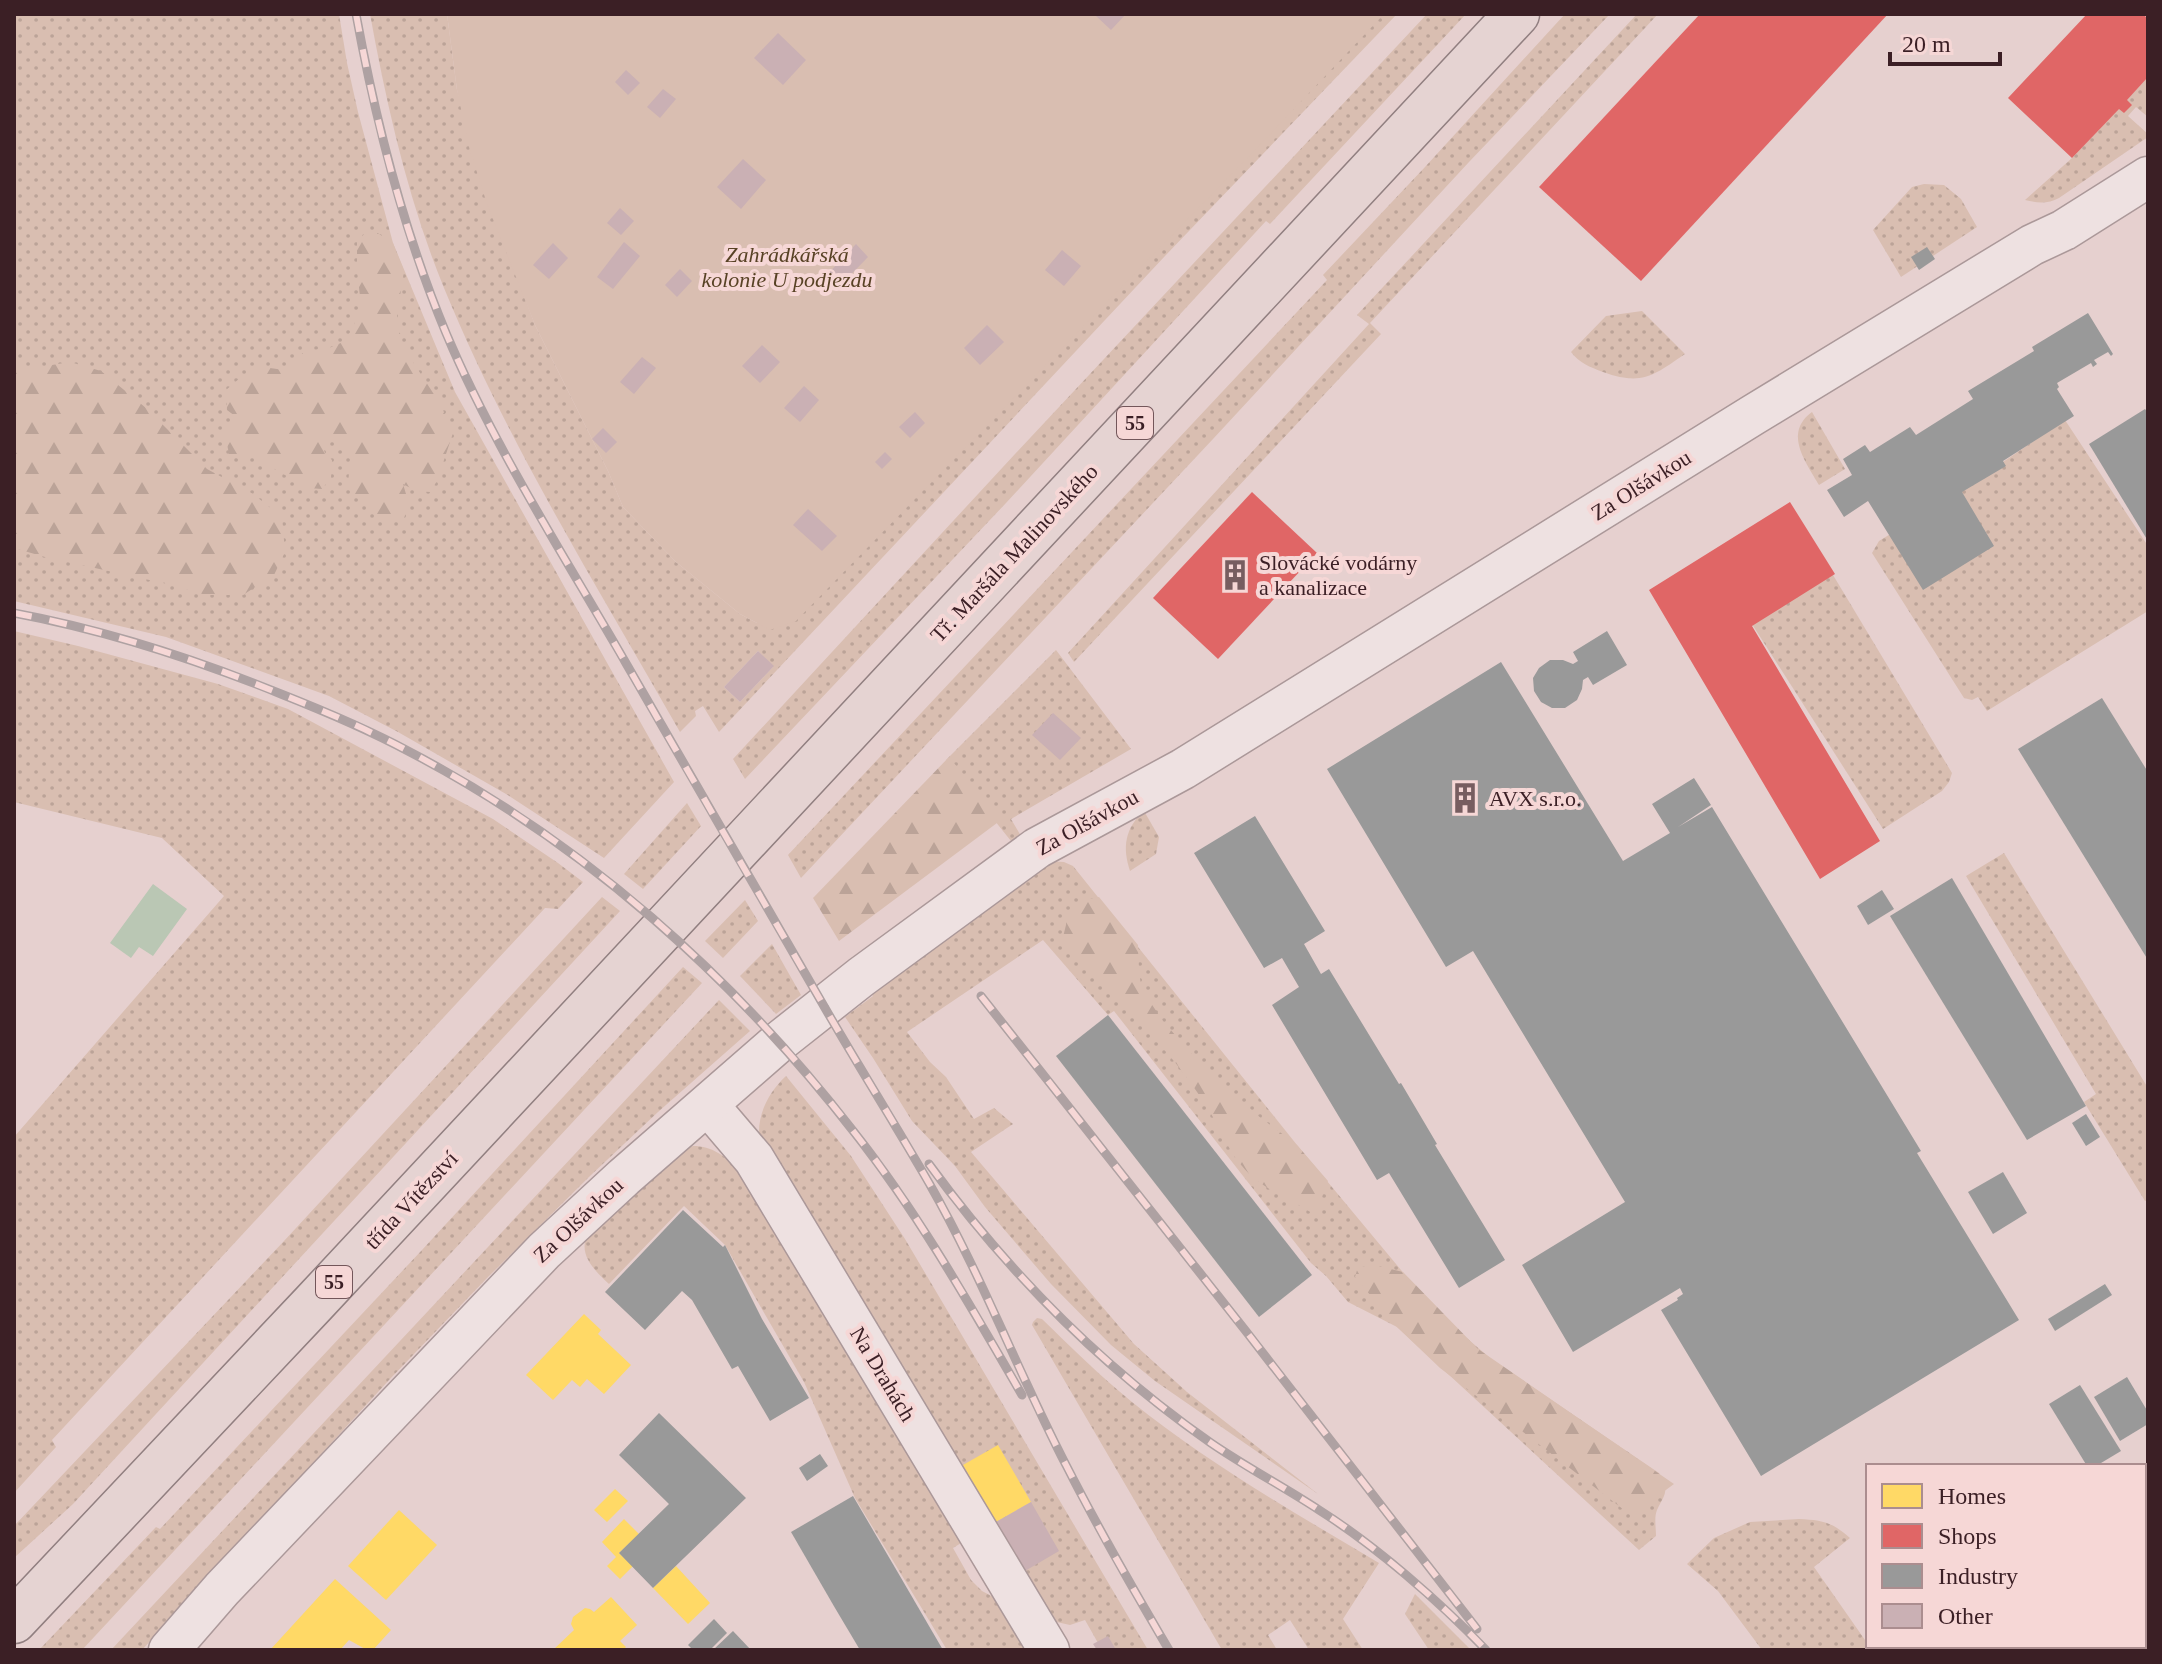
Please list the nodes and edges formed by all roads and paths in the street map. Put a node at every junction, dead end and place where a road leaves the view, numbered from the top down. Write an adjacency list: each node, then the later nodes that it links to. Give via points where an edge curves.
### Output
1 (1517, 14): 3 (main road, Tř. Maršála Malinovského / 55)
2 (2148, 177): 4 (street, Za Olšávkou, via 1183,769 1037,848 824,1005)
3 (707, 881): 5 (main road, třída Vítězství / 55)
4 (708, 1105): 6 (street, Za Olšávkou, via 544,1251); 7 (street, Na Drahách, via 754,1159)
5 (14, 1621)
6 (169, 1650)
7 (1049, 1650)

